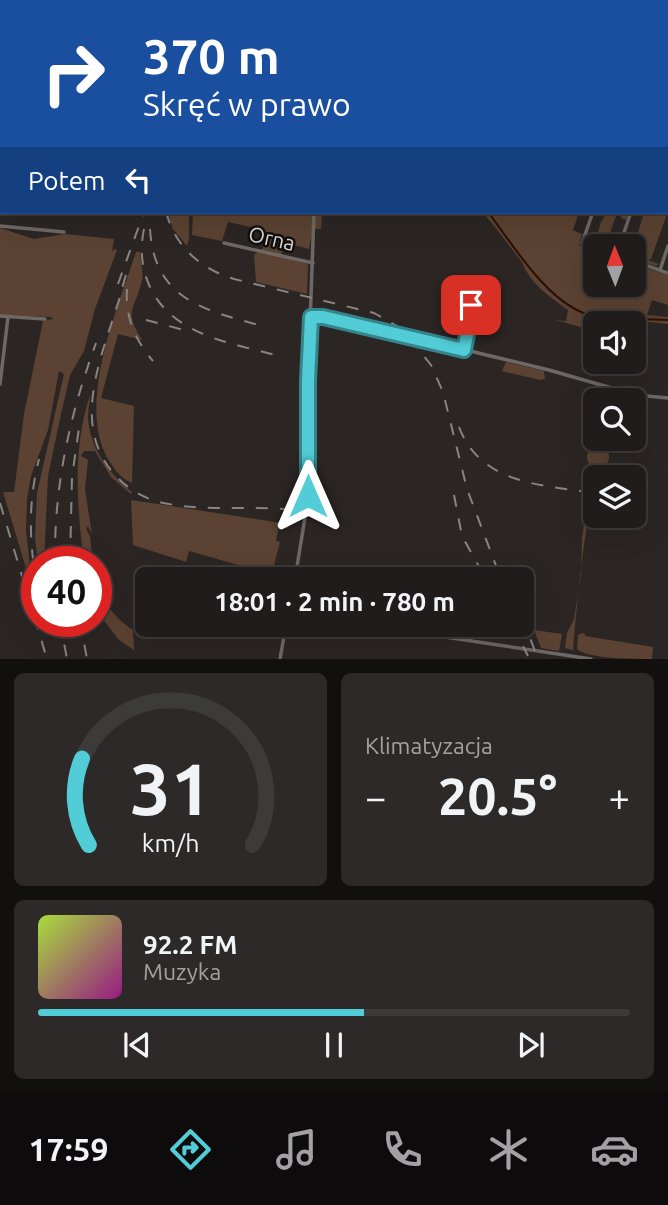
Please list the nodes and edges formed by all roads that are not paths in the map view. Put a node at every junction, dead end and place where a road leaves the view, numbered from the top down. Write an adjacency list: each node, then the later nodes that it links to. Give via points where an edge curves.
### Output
1 (314, 214): 10 (street)
2 (592, 214): 6 (street)
3 (630, 214): 7 (street)
4 (0, 226): 5 (street)
5 (64, 232)
6 (585, 234)
7 (623, 234)
8 (224, 243): 10 (street, Orna)
9 (668, 246): 12 (street)
10 (313, 263): 17 (street)
11 (646, 265): 12 (street)
12 (660, 270): 13 (street)
13 (668, 273)
14 (461, 281): 19 (street, via 472,310)
15 (0, 316): 16 (street)
16 (8, 317): 18 (street); 20 (street)
17 (311, 317): 19 (street); 22 (street, via 308,499)
18 (45, 319)
19 (464, 350): 21 (street, via 636,395)
20 (0, 384)
21 (668, 397)
22 (297, 567)
23 (284, 637): 25 (street)
24 (445, 637): 26 (street)
25 (279, 659)
26 (591, 659)

